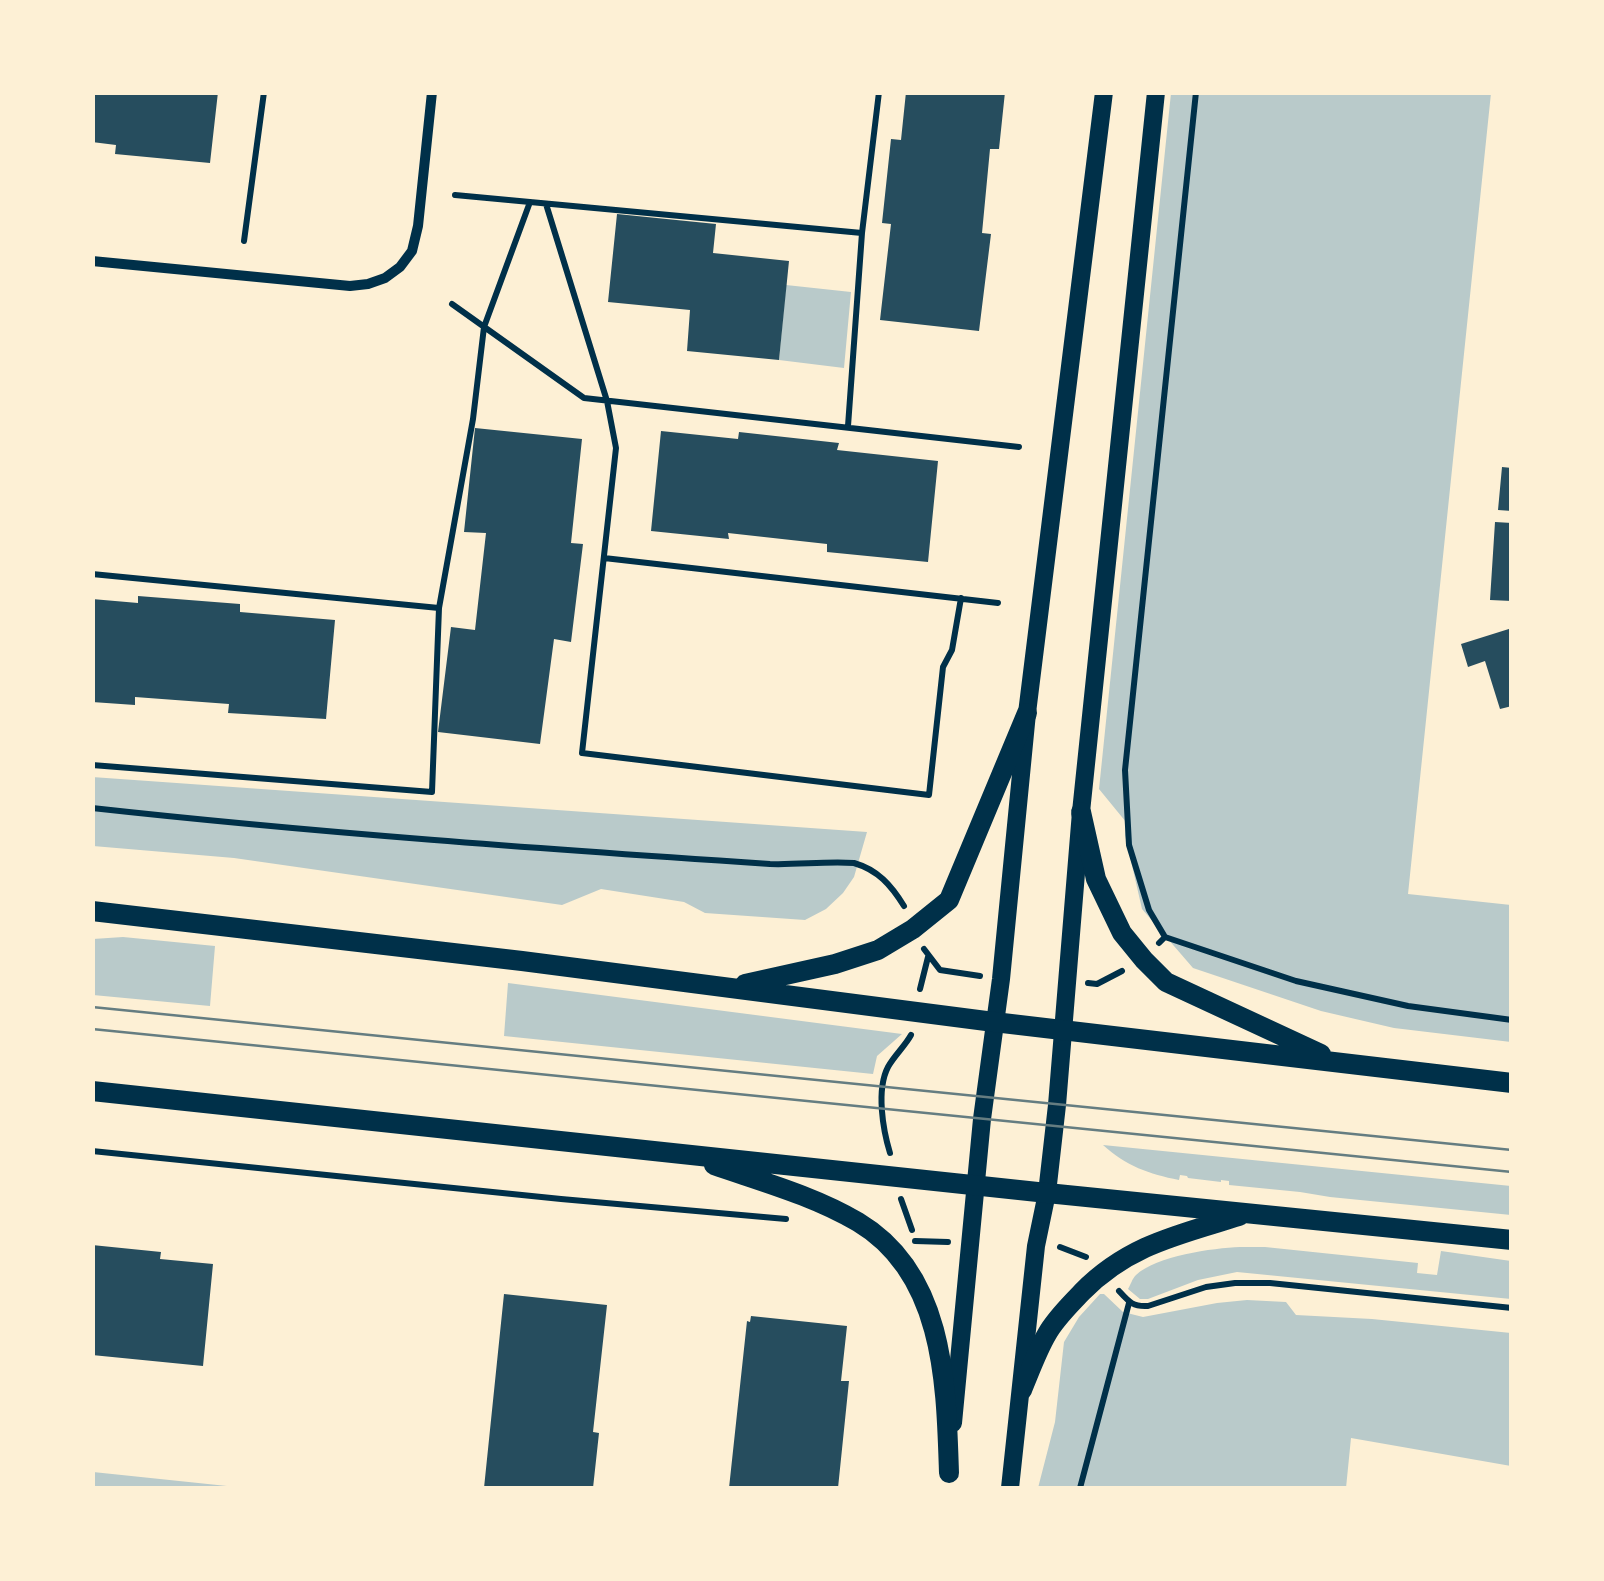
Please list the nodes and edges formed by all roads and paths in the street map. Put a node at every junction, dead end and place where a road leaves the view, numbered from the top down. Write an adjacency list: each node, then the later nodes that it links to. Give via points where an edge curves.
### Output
1 (264, 92): 11 (path)
2 (432, 92): 12 (street, via 412,251 385,278 350,286)
3 (879, 92): 10 (path)
4 (1104, 92): 23 (street)
5 (1156, 92): 26 (street)
6 (1196, 92): 29 (path, via 1125,770 1129,845 1149,910)
7 (455, 195): 8 (path)
8 (530, 202): 9 (path); 14 (path)
9 (546, 204): 10 (path); 15 (path)
10 (862, 233): 16 (path)
11 (244, 241)
12 (92, 260)
13 (452, 304): 14 (path)
14 (484, 326): 15 (path, via 584,398); 22 (path)
15 (607, 402): 16 (path); 18 (path, via 616,448)
16 (848, 426): 17 (path)
17 (1019, 447)
18 (604, 558): 20 (path); 20 (path, via 582,753 929,795 943,667)
19 (92, 574): 22 (path)
20 (960, 598): 21 (path)
21 (998, 602)
22 (439, 608): 24 (path, via 432,792)
23 (1027, 713): 28 (main road, via 948,900); 36 (street)
24 (92, 765)
25 (92, 808): 28 (path, via 572,850 854,863 890,884)
26 (1081, 812): 31 (main road, via 1096,879); 37 (street)
27 (92, 911): 33 (main road)
28 (913, 929): 33 (main road, via 835,964)
29 (1165, 937): 31 (path); 35 (path, via 1296,981)
30 (928, 956): 34 (path)
31 (1144, 960): 32 (path); 38 (main road, via 1166,982)
32 (1096, 984)
33 (731, 987): 34 (main road)
34 (914, 1012): 36 (main road); 43 (path, via 911,1037 888,1067 881,1109)
35 (1512, 1020)
36 (994, 1022): 37 (main road); 44 (street)
37 (1062, 1030): 38 (main road); 45 (street)
38 (1336, 1062): 39 (main road)
39 (1512, 1083)
40 (92, 1092): 42 (main road)
41 (92, 1150): 47 (path)
42 (684, 1154): 43 (main road); 56 (main road, via 826,1205 862,1224 897,1257 921,1294 939,1348)
43 (896, 1176): 44 (main road); 49 (path, via 916,1240)
44 (976, 1185): 45 (main road); 56 (street)
45 (1047, 1193): 46 (main road); 55 (street)
46 (1247, 1213): 48 (main road); 55 (main road, via 1127,1255 1053,1324)
47 (795, 1220)
48 (1512, 1240)
49 (947, 1242)
50 (1061, 1247): 51 (path)
51 (1086, 1257)
52 (1122, 1294): 53 (path)
53 (1129, 1303): 54 (path, via 1148,1306 1206,1287 1252,1283); 58 (path)
54 (1512, 1308)
55 (1022, 1390): 57 (street)
56 (948, 1481)
57 (1010, 1488)
58 (1080, 1488)

